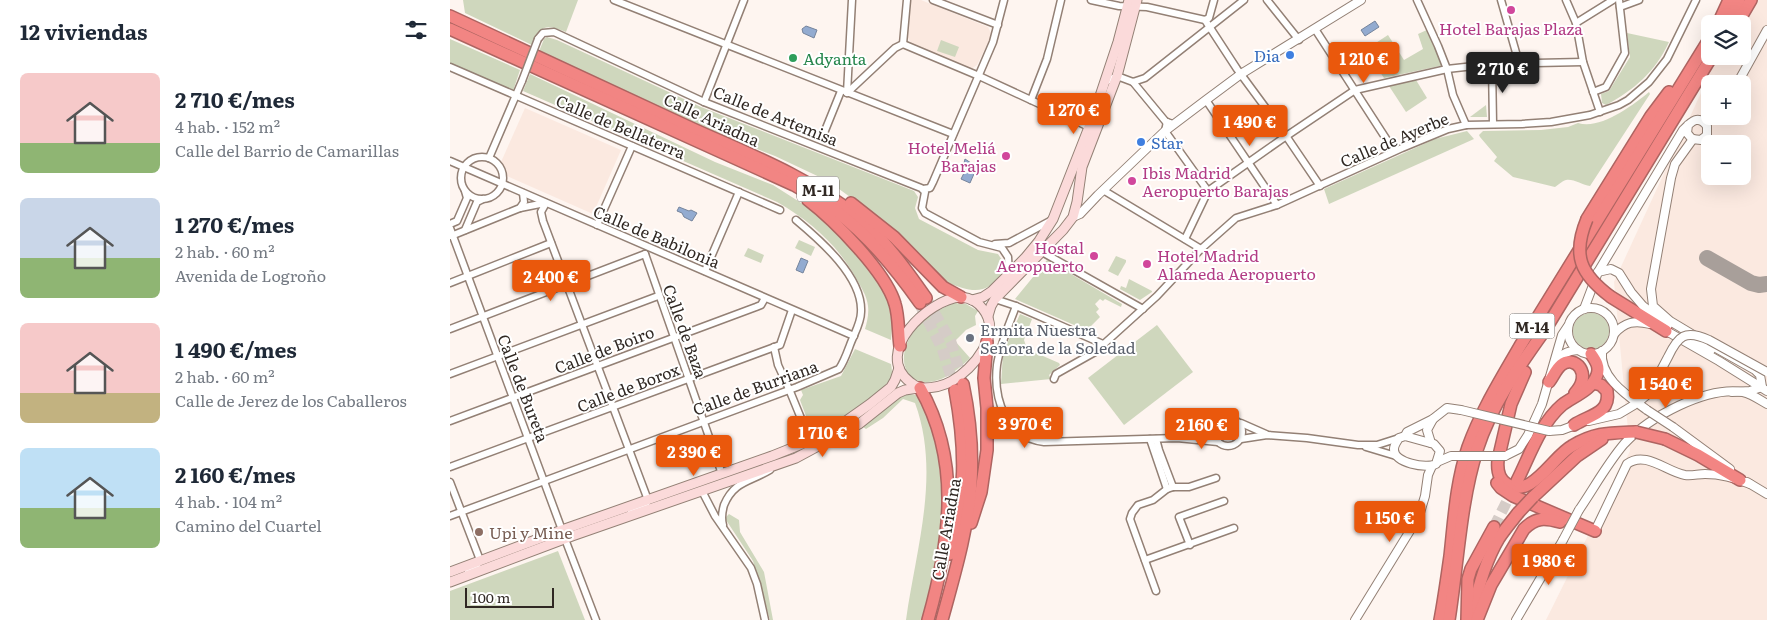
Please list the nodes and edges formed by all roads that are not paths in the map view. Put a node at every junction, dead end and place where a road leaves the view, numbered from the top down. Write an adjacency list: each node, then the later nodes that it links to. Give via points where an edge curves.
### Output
1 (744, 0): 38 (street)
2 (852, 0): 54 (street)
3 (907, 0): 37 (street)
4 (933, 0): 31 (street)
5 (1004, 0): 31 (street)
6 (1061, 0): 57 (street, via 1047,59)
7 (1091, 0): 22 (street, via 1119,6)
8 (1244, 0): 24 (street)
9 (1267, 0): 36 (street)
10 (1361, 0): 34 (street)
11 (1416, 0): 46 (street)
12 (1501, 0): 42 (street)
13 (1566, 0): 30 (street)
14 (1613, 0): 30 (street)
15 (1639, 0): 23 (street)
16 (1696, 0): 60 (street, Calle de Ayerbe, via 1660,68 1628,100)
17 (1729, 0): 25 (highway)
18 (1740, 0): 26 (highway)
19 (1751, 0): 27 (highway)
20 (617, 1): 38 (street)
21 (1214, 1): 24 (street, via 1215,8 1221,13); 29 (street, via 1209,18)
22 (1133, 3): 29 (street); 50 (main road); 51 (main road)
23 (1620, 3): 55 (street, via 1626,53 1606,87)
24 (1228, 13): 32 (street)
25 (1722, 15)
26 (1733, 15)
27 (1742, 15)
28 (450, 16): 68 (highway, Calle Ariadna / M-11)
29 (1205, 20): 32 (street)
30 (1576, 23): 41 (street)
31 (998, 25): 49 (street)
32 (1210, 28): 47 (street); 52 (street, via 1145,78)
33 (450, 29): 68 (highway, Calle Ariadna / M-11)
34 (1315, 29): 36 (street); 53 (street)
35 (1767, 30): 48 (street)
36 (1299, 40): 47 (street)
37 (903, 44): 49 (street); 54 (street)
38 (726, 45): 54 (street); 59 (street)
39 (1701, 52): 40 (highway, M-14)
40 (1696, 60): 135 (highway, bridge, via 1683,72 1651,116 1587,219 1580,239 1582,265 1591,280 1611,297); 230 (highway, M-14, via 1520,346 1477,425 1465,456 1456,502)
41 (1583, 62): 42 (street); 55 (street)
42 (1518, 63): 43 (street)
43 (1492, 64): 46 (street); 64 (street)
44 (1708, 65): 134 (highway, M-14)
45 (450, 68): 56 (street, Calle de Bellaterra)
46 (1447, 69): 53 (street); 65 (street, via 1453,95)
47 (1241, 74): 58 (street); 72 (street)
48 (1742, 75)
49 (978, 76): 57 (street); 71 (street)
50 (1117, 76): 51 (street); 52 (street); 92 (main road, via 1082,167)
51 (1105, 82): 69 (main road)
52 (1133, 82): 62 (street)
53 (1355, 90): 72 (street); 76 (street)
54 (844, 92): 71 (street); 73 (street)
55 (1593, 92): 60 (street)
56 (515, 95): 59 (street, Calle de Artemisa, bridge, via 538,39 543,33 554,32); 75 (street, Calle de Bellaterra); 78 (street)
57 (1031, 100): 69 (street)
58 (1206, 100): 63 (street); 80 (street)
59 (704, 102): 84 (street, Calle de Artemisa)
60 (1600, 112): 64 (street, Calle de Ayerbe, via 1551,122)
61 (1701, 120): 66 (street, via 1694,120)
62 (1167, 122): 63 (street); 70 (street)
63 (1177, 122): 70 (street)
64 (1493, 124): 65 (street, Calle de Ayerbe)
65 (1466, 125): 76 (street, Calle de Ayerbe)
66 (1688, 125): 74 (street, via 1687,133); 77 (street)
67 (1708, 125): 74 (street, via 1705,138)
68 (677, 127): 121 (highway, via 757,152 844,198 894,237 943,287); 123 (highway, Calle Ariadna / M-11, via 797,178 840,204 884,243 904,266); 141 (highway, via 792,190 828,217 882,279 895,302)
69 (1089, 127): 85 (main road)
70 (1165, 131): 86 (street); 87 (street)
71 (953, 134): 84 (street, via 930,188)
72 (1286, 136): 80 (street); 83 (street)
73 (822, 138)
74 (1692, 139): 77 (street); 155 (street, via 1675,164 1671,178 1650,288 1651,300 1653,306 1670,321 1755,370)
75 (632, 146): 89 (street, Calle de Bellaterra); 102 (street)
76 (1394, 151): 83 (street, Calle de Ayerbe)
77 (1670, 152): 113 (street)
78 (489, 158): 81 (street, via 474,158); 82 (street, via 502,172)
79 (450, 162): 81 (street, Calle de Babilonia)
80 (1248, 162): 87 (street); 94 (street)
81 (463, 168): 82 (street, Calle de Babilonia); 88 (street, via 461,180)
82 (501, 184): 90 (street, Calle de Babilonia); 91 (street, via 495,194)
83 (1320, 186): 94 (street, Calle de Ayerbe)
84 (923, 189): 107 (street, via 922,208 925,213)
85 (1065, 190): 92 (main road); 96 (main road)
86 (1103, 190): 98 (street); 105 (street)
87 (1208, 190): 105 (street)
88 (466, 191): 91 (street); 101 (street, via 467,198 457,222)
89 (739, 192): 97 (street, Calle de Bellaterra); 112 (street)
90 (523, 193): 93 (street, Calle de Babilonia); 95 (street, via 524,202)
91 (483, 198): 103 (street, via 477,202)
92 (1078, 199): 98 (main road)
93 (546, 203): 95 (street); 102 (street, Calle de Babilonia); 106 (street, via 541,212)
94 (1277, 205): 109 (street, Calle de Ayerbe, via 1236,218)
95 (520, 208): 103 (street)
96 (1058, 208): 98 (main road); 99 (main road)
97 (780, 210)
98 (1073, 217): 110 (main road)
99 (1053, 219): 107 (street, via 1006,244); 114 (main road, via 1033,249)
100 (796, 220): 137 (street, via 838,259 856,288 862,311)
101 (450, 224)
102 (597, 225): 108 (street, Calle de Babilonia)
103 (464, 230): 104 (street)
104 (451, 233): 115 (street, Calle de Bureta)
105 (1185, 239): 109 (street)
106 (551, 243): 115 (street); 117 (street)
107 (984, 244): 114 (street, via 1006,252)
108 (648, 246): 111 (street); 112 (street, Calle de Babilonia)
109 (1200, 249): 125 (street, Calle de Ayerbe)
110 (1042, 252): 122 (main road); 125 (street)
111 (645, 254): 117 (street); 119 (street, Calle de Baza)
112 (705, 271): 120 (street, Calle de Babilonia)
113 (1598, 272): 118 (street); 155 (street, via 1611,269 1619,272 1631,292 1657,318)
114 (1010, 274): 121 (main road, via 983,297)
115 (468, 276): 116 (street); 130 (street, Calle de Bureta)
116 (450, 282)
117 (566, 284): 130 (street); 131 (street)
118 (1590, 289): 126 (street); 127 (street, via 1592,302)
119 (658, 296): 131 (street); 138 (street, Calle de Baza)
120 (765, 298): 128 (street, Calle de Babilonia); 138 (street, Calle de Boiro, via 761,305)
121 (966, 298): 129 (main road, via 982,307); 141 (main road, via 940,302 922,314)
122 (995, 299): 124 (street); 129 (main road)
123 (923, 301)
124 (1016, 306): 140 (street); 176 (street, via 1000,352 996,381 1001,404 1014,430 1030,440 1044,442)
125 (1143, 309): 140 (street, Calle de Ayerbe)
126 (1584, 309): 127 (street); 132 (street)
127 (1599, 309): 136 (street, via 1611,319)
128 (792, 310): 137 (street, Calle de Babilonia); 142 (street, via 780,345)
129 (988, 316): 139 (main road)
130 (483, 317): 133 (street); 145 (street, Calle de Bureta)
131 (582, 323): 145 (street); 146 (street)
132 (1568, 326): 143 (street, via 1569,340); 147 (street, via 1562,335)
133 (450, 329)
134 (1546, 330): 171 (highway, via 1518,385); 231 (highway, M-14, via 1501,397 1478,448 1466,502)
135 (1666, 331): 136 (street, via 1636,322 1624,324); 155 (street)
136 (1614, 334): 144 (street, via 1612,341)
137 (854, 336): 157 (street, Calle de Burriana, via 839,369)
138 (674, 337): 146 (street, Calle de Boiro); 151 (street, Calle de Baza)
139 (987, 342): 156 (main road, via 976,360 960,375 934,388); 216 (highway, via 984,473 969,533)
140 (1103, 344): 152 (street, Calle de Ayerbe, via 1088,357 1056,374)
141 (900, 346): 148 (main road)
142 (774, 347): 151 (street, Calle de Borox); 157 (street, via 778,365)
143 (1578, 350): 144 (street); 147 (street, via 1559,356)
144 (1596, 353): 154 (highway, via 1598,369); 196 (street, bridge, via 1610,378 1630,398)
145 (497, 356): 150 (street); 159 (street, Calle de Bureta)
146 (597, 366): 159 (street, Calle de Boiro); 164 (street)
147 (1553, 367): 153 (street)
148 (899, 368): 156 (main road, via 906,379); 179 (main road, via 891,387 846,421)
149 (1767, 372): 161 (street, bridge, via 1698,335 1690,334 1675,342 1647,395)
150 (450, 374)
151 (689, 379): 164 (street, Calle de Borox); 167 (street, Calle de Baza)
152 (1054, 379)
153 (1549, 382): 160 (highway, via 1563,364 1577,365 1584,380); 186 (street, bridge, via 1525,442 1519,449 1505,456)
154 (1593, 383): 160 (highway); 169 (highway, via 1608,391 1606,405)
155 (1765, 385): 158 (street, via 1750,391)
156 (919, 388): 189 (main road, via 898,393 846,432); 225 (highway, via 936,422 948,498 942,564)
157 (790, 389): 167 (street, Calle de Burriana); 179 (street)
158 (1732, 392): 162 (street, via 1748,394); 235 (street, bridge, via 1711,394 1687,402 1650,421 1625,443 1579,510)
159 (513, 398): 166 (street, Calle de Boiro); 175 (street, Calle de Bureta)
160 (1570, 399): 195 (highway, via 1546,423)
161 (1641, 400)
162 (1767, 404)
163 (1634, 406): 169 (street, via 1619,414)
164 (612, 408): 175 (street, Calle de Borox); 183 (street)
165 (1433, 420): 169 (street, bridge, via 1447,408 1549,431); 174 (street); 181 (street, via 1427,430)
166 (450, 421)
167 (704, 421): 183 (street, Calle de Burriana); 191 (street, Calle de Baza)
168 (1239, 422): 170 (street, via 1226,417); 173 (street); 178 (street, via 1243,431)
169 (1574, 425)
170 (1215, 426): 177 (street); 180 (street, via 1214,435)
171 (1504, 426): 172 (highway, via 1497,468 1503,481 1515,488 1530,485 1570,446 1592,436); 209 (highway, via 1493,460 1494,476 1501,488)
172 (1618, 432): 196 (highway, bridge, via 1636,432 1665,439); 233 (highway, bridge, via 1588,446 1518,513 1499,539 1486,567)
173 (1267, 434): 178 (street); 182 (street)
174 (1402, 437): 181 (street); 182 (street, via 1377,445); 185 (street, via 1394,448)
175 (528, 439): 190 (street, Calle de Borox); 193 (street, Calle de Bureta)
176 (1153, 439): 177 (street); 198 (street)
177 (1189, 439): 180 (street)
178 (1241, 439): 180 (street, via 1232,446)
179 (812, 440): 191 (main road)
180 (1218, 442)
181 (1431, 443): 184 (street)
182 (1358, 445): 185 (street)
183 (629, 448): 193 (street, Calle de Burriana); 201 (street)
184 (1440, 451): 186 (street); 187 (street)
185 (1396, 456): 188 (street)
186 (1455, 456): 187 (street)
187 (1435, 464): 188 (street); 197 (street)
188 (1418, 465): 197 (street)
189 (775, 466): 199 (main road); 204 (street, via 736,487)
190 (450, 467)
191 (722, 474): 199 (main road, via 721,478 702,486); 201 (main road)
192 (1216, 478): 198 (street, via 1189,487)
193 (544, 481): 205 (street, Calle de Burriana); 213 (street, Calle de Bureta)
194 (450, 482): 205 (street)
195 (1517, 482)
196 (1745, 482): 200 (street); 212 (street, via 1715,474 1683,474 1649,460 1631,461)
197 (1427, 486): 221 (street, via 1414,526)
198 (1170, 488): 217 (street, via 1138,506 1132,513 1130,519)
199 (702, 491): 203 (street); 207 (main road)
200 (1767, 494)
201 (648, 500): 207 (street, via 646,505); 213 (main road)
202 (1224, 501): 214 (street, via 1179,517)
203 (708, 503): 204 (street); 208 (street)
204 (723, 508): 208 (street)
205 (461, 512): 206 (street, Calle de Burriana); 215 (street)
206 (450, 516)
207 (608, 524): 213 (main road)
208 (724, 526): 222 (street, via 751,568)
209 (1582, 526): 212 (highway); 234 (highway, via 1548,518 1530,523 1491,585)
210 (1494, 527): 232 (highway, via 1468,580)
211 (1234, 528): 214 (street)
212 (1595, 531)
213 (563, 534): 215 (main road); 219 (main road); 223 (street, Calle de Bureta)
214 (1190, 545): 217 (street)
215 (480, 560): 218 (main road); 219 (street, via 474,568)
216 (958, 560): 226 (highway, Calle Ariadna, via 971,477 971,432 959,387 964,456 961,502); 227 (highway, Calle Ariadna)
217 (1145, 560): 220 (street)
218 (450, 572)
219 (450, 580)
220 (1156, 591)
221 (1366, 604): 228 (street); 229 (street)
222 (765, 619): 224 (street)
223 (596, 620)
224 (756, 620)
225 (928, 620)
226 (932, 620)
227 (942, 620)
228 (1355, 620)
229 (1360, 620)
230 (1440, 620)
231 (1449, 620)
232 (1467, 620)
233 (1472, 620)
234 (1477, 620)
235 (1516, 620)

